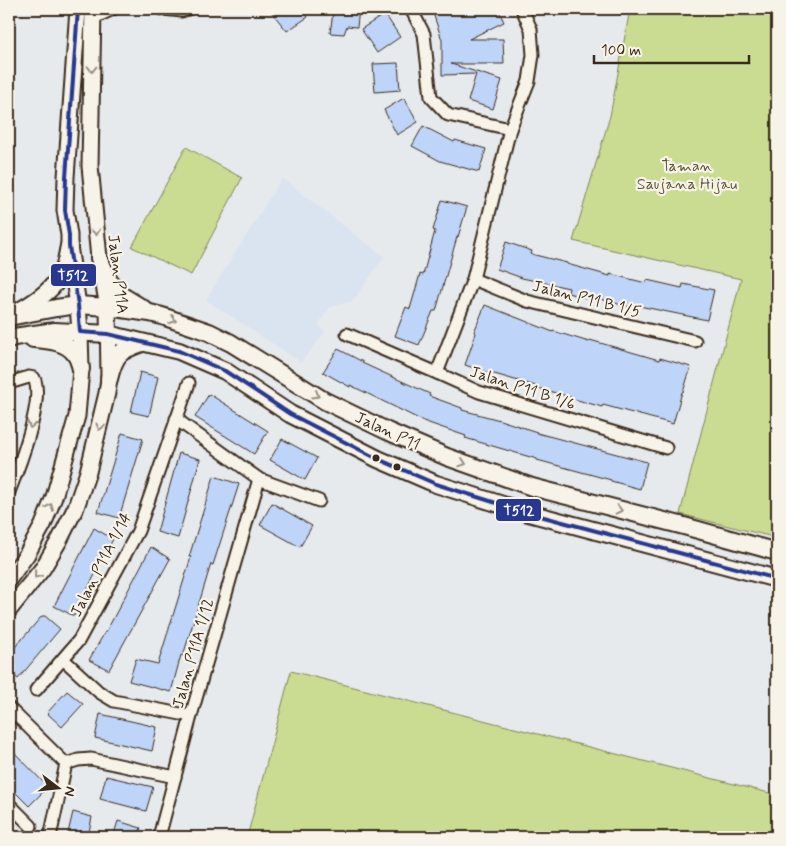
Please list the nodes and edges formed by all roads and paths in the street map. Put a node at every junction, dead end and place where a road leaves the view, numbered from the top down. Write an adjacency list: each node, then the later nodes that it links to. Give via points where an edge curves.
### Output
1 (78, 9): 9 (street, via 66,177)
2 (113, 9): 7 (street)
3 (162, 9): 4 (street)
4 (188, 9)
5 (411, 9): 8 (street, via 424,34 431,96 448,115)
6 (522, 9): 8 (street, via 531,29 533,55 529,81)
7 (93, 15): 10 (street, Jalan P11A, one-way to 10, via 90,166)
8 (510, 129): 11 (street)
9 (69, 246): 12 (street); 15 (main road, via 62,273 50,290)
10 (99, 258): 13 (street, Jalan P11A); 14 (main road, via 110,282 122,295)
11 (473, 279): 20 (street, Jalan P11 B 1/5, via 527,301); 23 (street)
12 (78, 305): 13 (main road, Jalan P11); 15 (main road, Jalan P11); 16 (street)
13 (108, 307): 14 (main road, Jalan P11); 17 (street, Jalan P11A)
14 (150, 313): 32 (main road, Jalan P11, one-way to 32, via 230,342 326,401 446,457 532,487)
15 (11, 316)
16 (80, 332): 17 (main road, Jalan P11); 19 (main road, Jalan P11, via 56,330); 22 (street)
17 (108, 334): 21 (main road, Jalan P11); 24 (street, Jalan P11A)
18 (347, 334): 23 (street, Jalan P11 B 1/6)
19 (12, 338): 22 (main road, via 66,346 75,354)
20 (695, 341)
21 (142, 342): 24 (main road, via 117,355); 34 (main road, Jalan P11, via 225,371 290,414 378,459 436,484 525,512)
22 (81, 369): 33 (street, one-way to 22, via 28,554 54,497 77,416)
23 (437, 373): 28 (street, Jalan P11 B 1/6, via 479,392)
24 (109, 379): 35 (street, Jalan P11A, one-way to 35, via 101,423 76,507 42,568)
25 (9, 383): 30 (street, one-way to 30, via 29,377 34,378 37,384 35,409)
26 (189, 383): 27 (street, Jalan P11A 1/14)
27 (176, 419): 29 (street); 36 (street, Jalan P11A 1/14, via 138,531 79,640)
28 (666, 448)
29 (259, 478): 31 (street); 39 (street, Jalan P11A 1/12)
30 (9, 492)
31 (320, 501)
32 (777, 552)
33 (9, 579)
34 (777, 579)
35 (9, 610)
36 (63, 659): 37 (street, Jalan P11A 1/14); 39 (street, via 99,692 114,701)
37 (36, 690)
38 (9, 708): 40 (street)
39 (191, 716): 41 (street, Jalan P11A 1/12)
40 (66, 764): 41 (street, via 91,759); 44 (street)
41 (174, 777): 45 (street, Jalan P11A 1/12)
42 (9, 804): 43 (street)
43 (31, 826)
44 (50, 837)
45 (159, 837)

